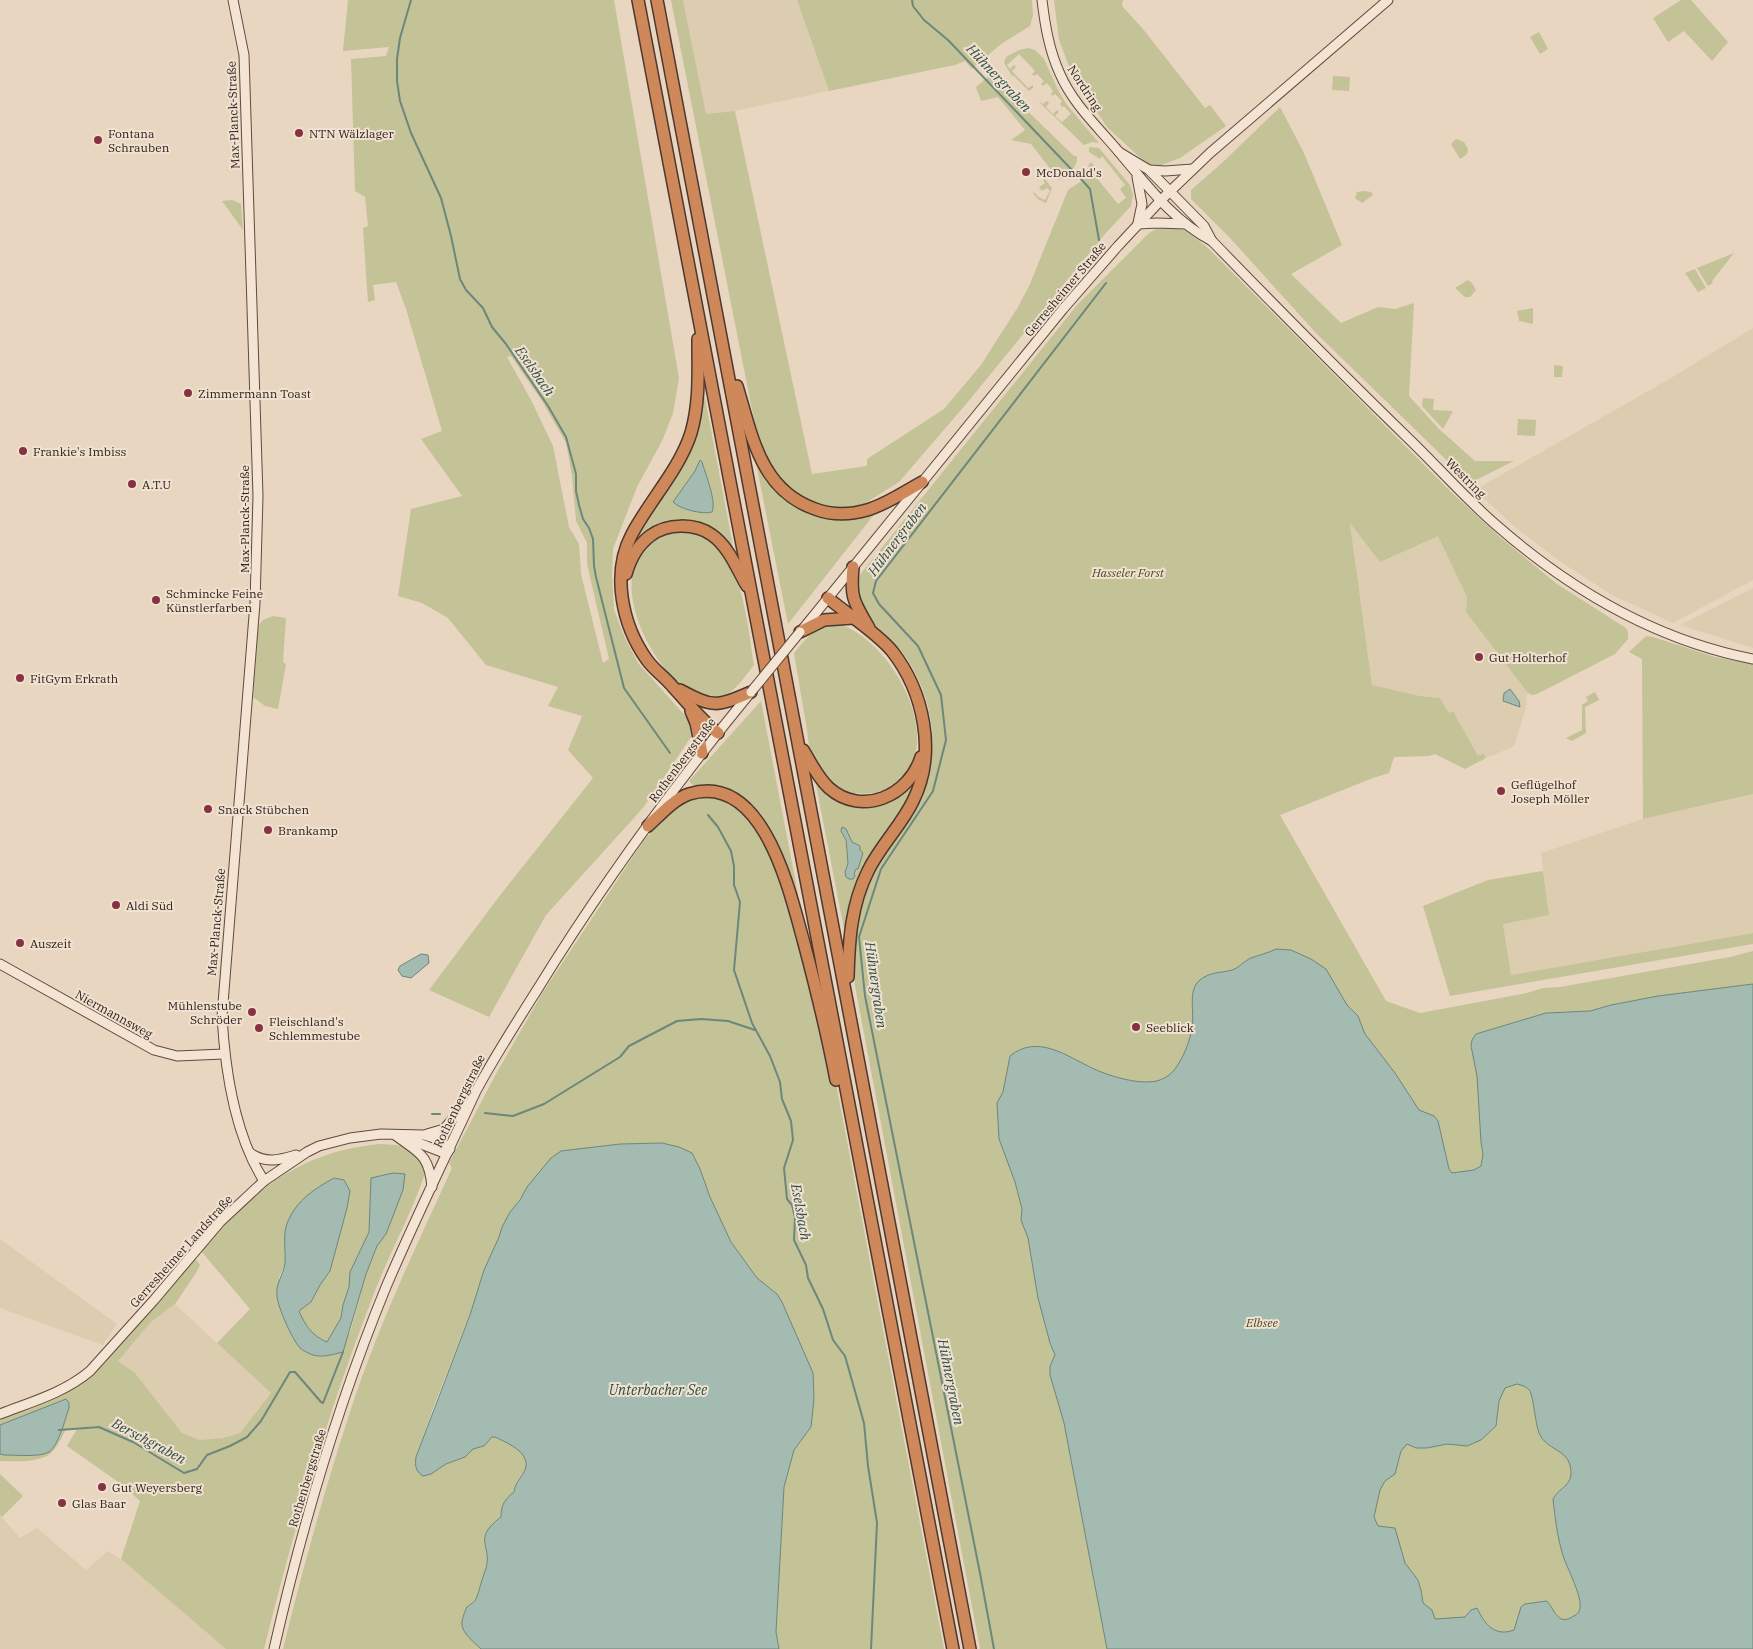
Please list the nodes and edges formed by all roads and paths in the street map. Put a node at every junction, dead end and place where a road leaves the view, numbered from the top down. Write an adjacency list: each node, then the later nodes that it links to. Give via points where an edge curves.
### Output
1 (233, 0): 36 (main road, Max-Planck-Straße, via 244,55 258,501 255,603 223,983)
2 (638, 0): 15 (highway)
3 (657, 0): 16 (highway)
4 (1042, 0): 6 (main road, Nordring, via 1047,33 1060,75 1080,107)
5 (1388, 0): 7 (main road, Gerresheimer Straße)
6 (1119, 152): 8 (main road, Nordring); 9 (main road, Nordring)
7 (1192, 169): 8 (main road); 10 (main road, Gerresheimer Straße)
8 (1149, 170): 10 (main road, Nordring)
9 (1136, 174): 11 (main road, Nordring); 12 (main road, via 1142,195)
10 (1170, 191): 11 (main road, Gerresheimer Straße); 14 (main road, Westring, via 1204,226)
11 (1161, 200): 12 (main road, Gerresheimer Straße); 13 (main road, Westring)
12 (1138, 224): 13 (main road); 17 (main road, Gerresheimer Straße, via 1088,278)
13 (1186, 224): 14 (main road, Westring)
14 (1212, 241): 25 (main road, Westring, via 1494,524 1549,568 1608,606 1642,623 1701,646)
15 (698, 310): 19 (highway, via 698,388 690,434 681,456 625,548); 20 (highway)
16 (720, 330): 17 (highway, via 760,459 767,473 793,499 832,514 857,513 880,506); 30 (highway)
17 (922, 482): 18 (main road, Gerresheimer Straße)
18 (853, 567): 21 (main road, Gerresheimer Straße); 24 (highway, via 853,599)
19 (622, 590): 20 (highway, via 631,558 640,546 650,536 684,526 698,528 721,543); 26 (highway, via 635,642 648,662)
20 (752, 596): 38 (highway)
21 (828, 598): 22 (highway); 23 (main road, Gerresheimer Straße)
22 (853, 618): 23 (highway, via 824,620); 24 (highway)
23 (800, 632): 27 (main road, Rothenbergstraße, bridge)
24 (872, 634): 31 (highway, via 891,650 909,680 918,700)
25 (1753, 659)
26 (674, 687): 27 (highway, via 697,700 713,704); 28 (highway)
27 (751, 692): 29 (main road, Rothenbergstraße)
28 (685, 701): 29 (highway); 32 (highway, via 696,723)
29 (718, 733): 32 (main road, Rothenbergstraße)
30 (799, 743): 31 (highway, via 820,778 831,789 856,800 871,801 894,794 905,786 918,766); 35 (highway)
31 (925, 744): 35 (highway, via 925,767 913,801 868,870 854,909)
32 (702, 753): 33 (main road, Rothenbergstraße)
33 (648, 826): 37 (main road, Rothenbergstraße, via 574,930); 38 (highway, via 683,796 697,792 731,797 754,818 776,854 788,884 820,1001 838,1092)
34 (0, 964): 36 (main road, Niermannsweg, via 154,1050 177,1056)
35 (848, 1004): 49 (highway)
36 (224, 1054): 43 (main road, Max-Planck-Straße, via 230,1089)
37 (476, 1090): 40 (main road, via 444,1129); 41 (main road, Rothenbergstraße)
38 (848, 1102): 48 (highway)
39 (395, 1135): 40 (main road, Gerresheimer Landstraße); 41 (main road, Gerresheimer Landstraße, via 442,1152); 42 (main road, Gerresheimer Landstraße, via 365,1135); 45 (main road, via 425,1158)
40 (424, 1135): 41 (main road, Gerresheimer Landstraße, via 440,1140)
41 (449, 1150): 45 (main road, Rothenbergstraße)
42 (308, 1152): 43 (main road, via 275,1161); 44 (main road, Gerresheimer Landstraße)
43 (249, 1153): 44 (main road, Max-Planck-Straße)
44 (264, 1181): 46 (main road, Gerresheimer Landstraße, via 220,1222 90,1371 64,1389)
45 (432, 1187): 47 (main road, Rothenbergstraße, via 386,1287 336,1424 296,1556)
46 (0, 1414)
47 (274, 1649)
48 (953, 1649)
49 (970, 1649)

